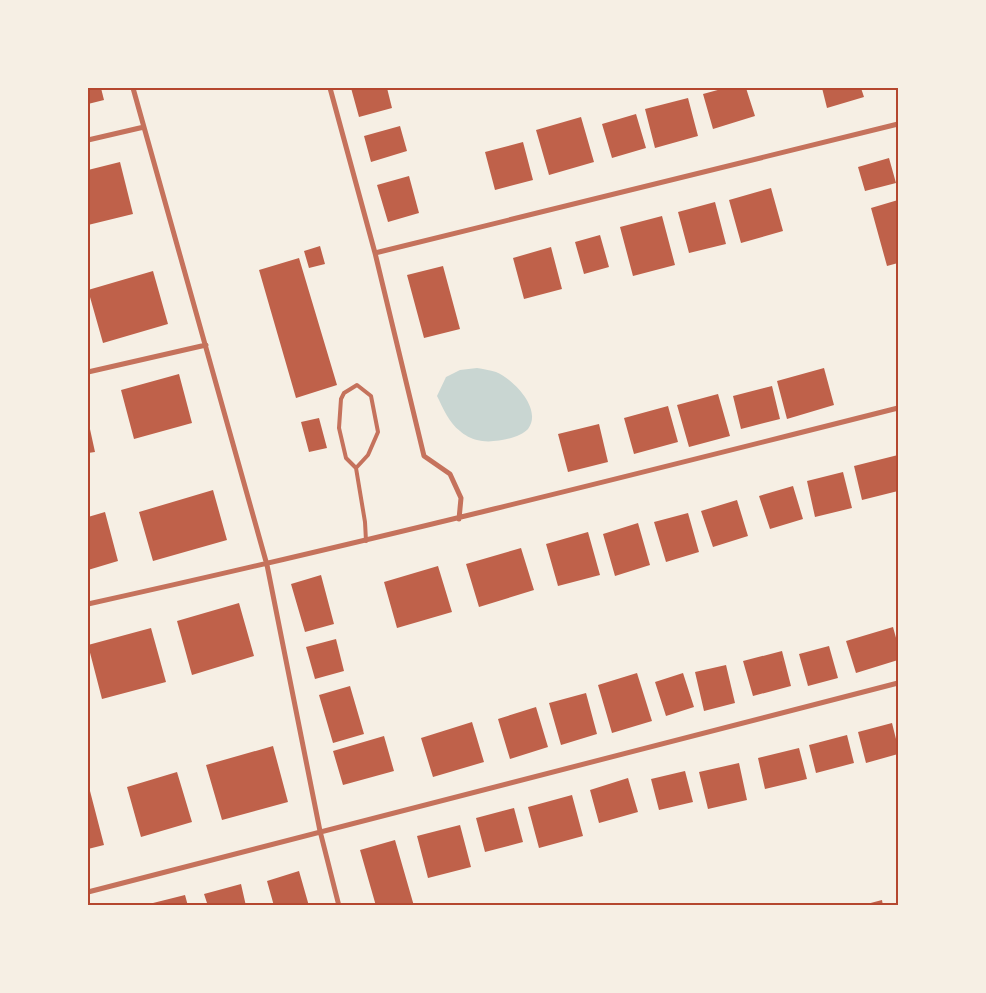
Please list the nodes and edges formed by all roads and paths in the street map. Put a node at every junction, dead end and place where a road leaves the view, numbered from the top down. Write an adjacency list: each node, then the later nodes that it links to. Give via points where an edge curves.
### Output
1 (133, 88): 4 (street)
2 (330, 88): 6 (street)
3 (898, 124): 6 (street)
4 (144, 127): 5 (street); 7 (street)
5 (88, 140)
6 (375, 253): 11 (street, via 424,456 450,474 460,498)
7 (206, 345): 8 (street); 13 (street)
8 (88, 372)
9 (898, 408): 11 (street)
10 (356, 468): 10 (lane, via 346,458 339,428 341,399 344,393 357,385 371,396 378,432 368,455); 12 (lane)
11 (460, 519): 12 (street)
12 (366, 541): 13 (street)
13 (267, 565): 14 (street); 16 (street)
14 (88, 604)
15 (898, 683): 16 (street)
16 (320, 831): 17 (street); 18 (street)
17 (88, 892)
18 (339, 906)

